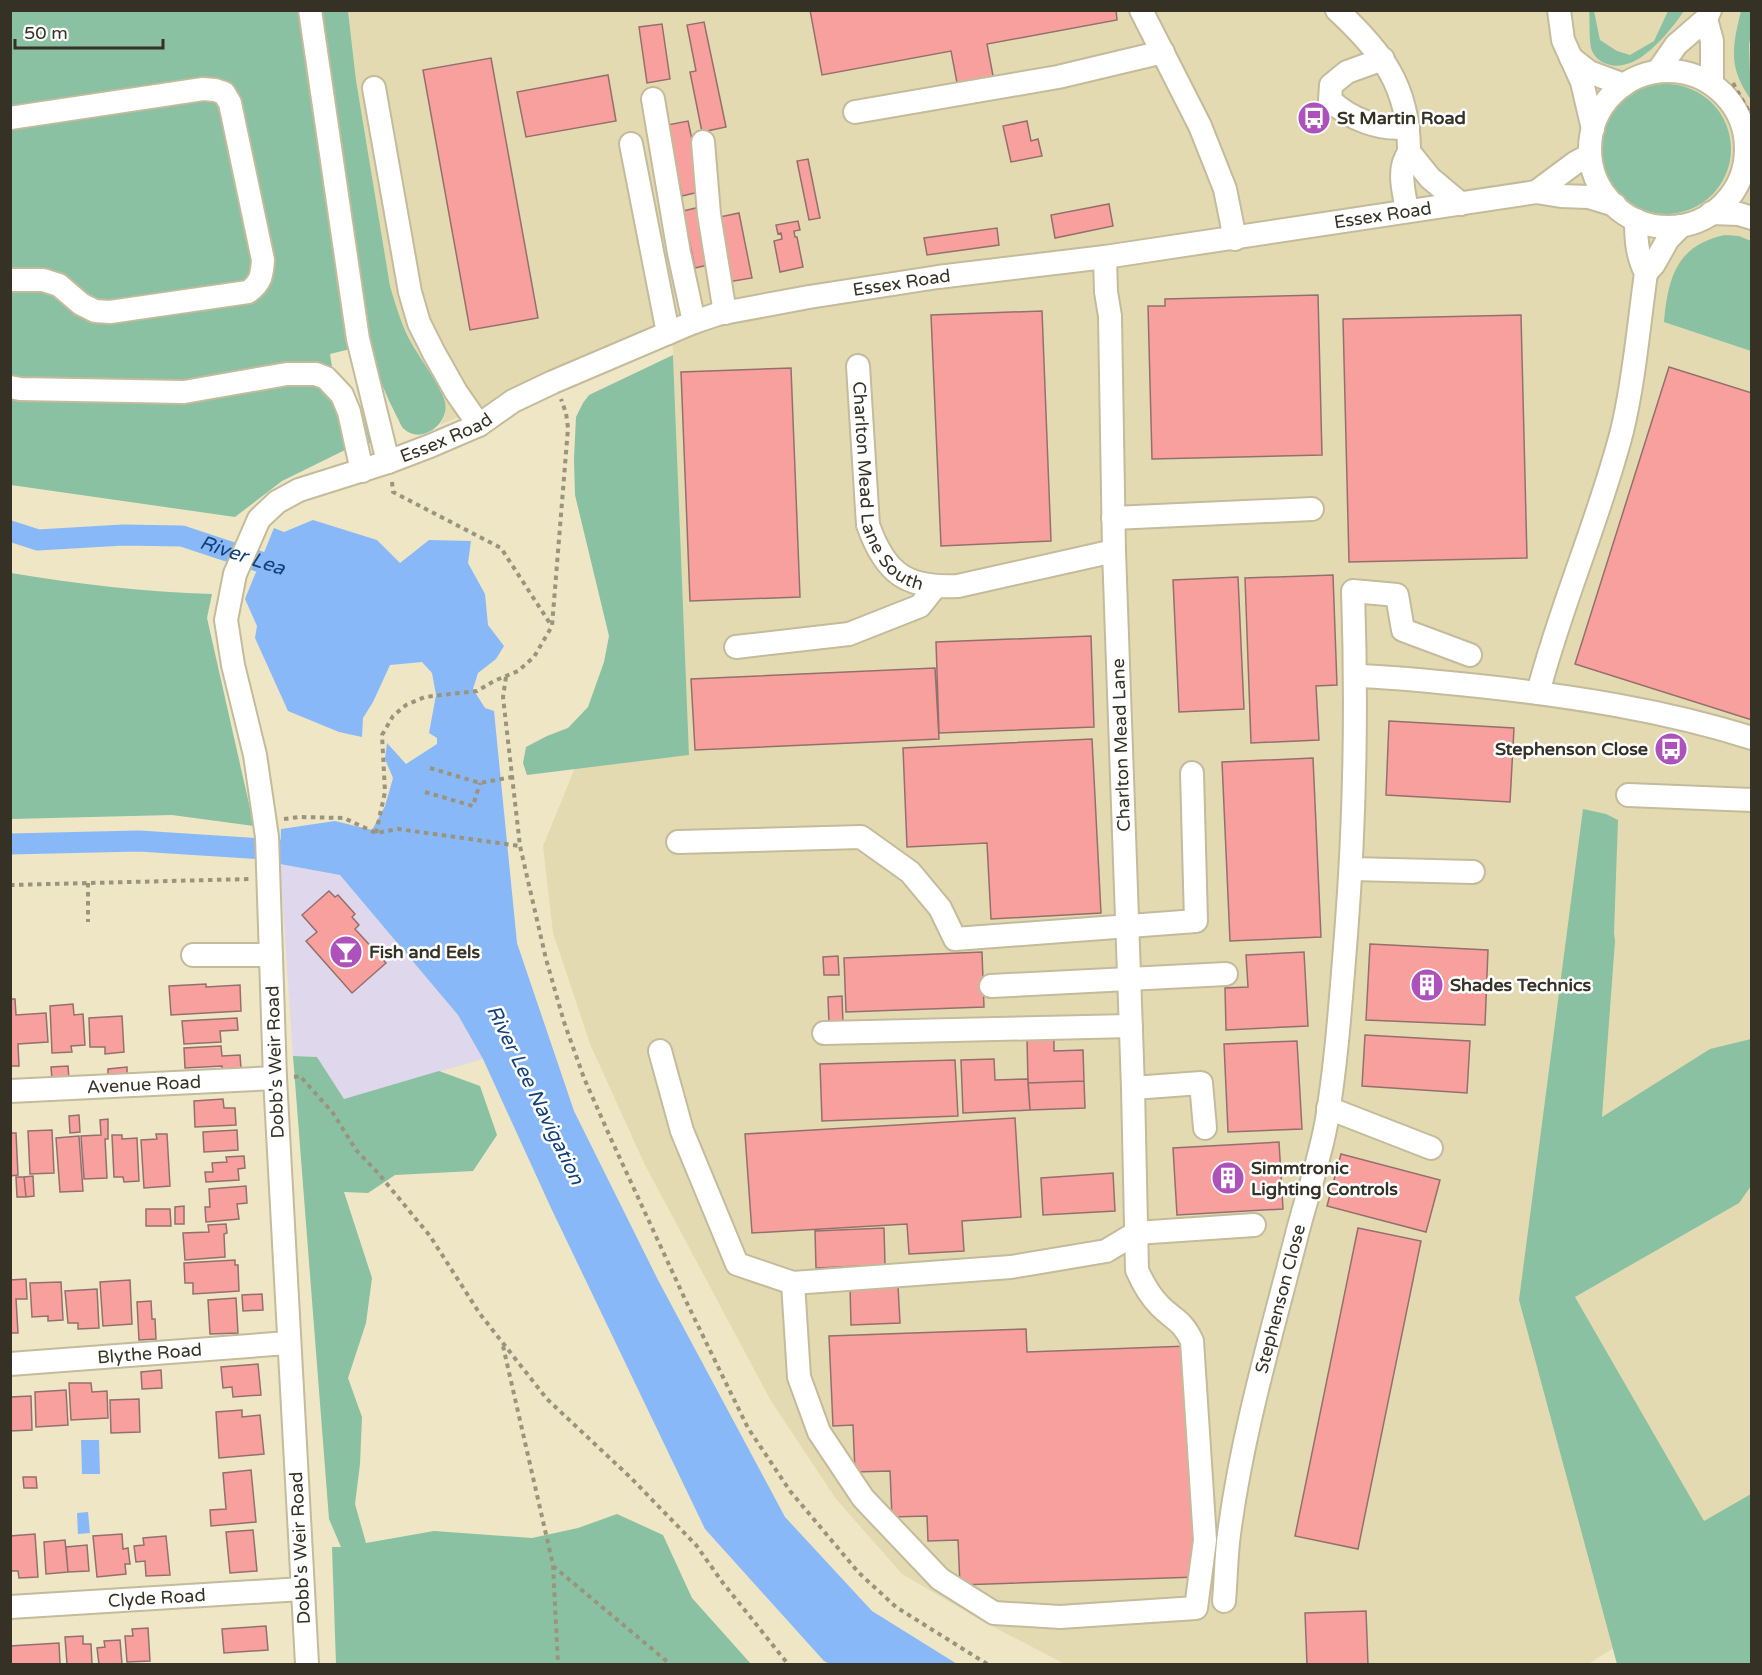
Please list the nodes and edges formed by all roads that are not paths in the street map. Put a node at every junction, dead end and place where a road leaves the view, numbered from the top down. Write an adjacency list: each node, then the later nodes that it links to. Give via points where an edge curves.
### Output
1 (310, 10): 41 (street, via 358,339)
2 (1141, 10): 6 (street)
3 (1337, 10): 8 (street)
4 (1559, 10): 7 (street, via 1563,39)
5 (1708, 15): 9 (street, via 1676,45); 10 (street)
6 (1163, 51): 14 (street, via 1058,77); 31 (street, via 1225,189)
7 (1571, 58): 11 (street, via 1589,72); 17 (street, via 1584,89)
8 (1383, 60): 16 (street, via 1397,83); 16 (street, via 1347,72 1331,85 1330,100 1343,112 1382,127)
9 (1658, 71): 10 (street, via 1677,71); 11 (street)
10 (1712, 84): 22 (street, via 1740,118)
11 (1624, 85): 17 (street, via 1598,114)
12 (374, 88): 40 (street, via 410,292 419,323 456,392)
13 (653, 99): 36 (street)
14 (855, 112)
15 (10, 118): 34 (street, via 203,89 224,93 230,102 263,260 262,275 248,292 110,312 95,311 81,304 59,285 43,280)
16 (1408, 127): 20 (street)
17 (1593, 129): 21 (street)
18 (703, 142): 35 (street, via 709,214)
19 (632, 144): 37 (street)
20 (1409, 152): 24 (street, via 1430,178); 26 (street, via 1402,183)
21 (1590, 155): 23 (street, Essex Road); 25 (street, via 1596,178)
22 (1748, 168): 27 (street, via 1724,203)
23 (1536, 192): 24 (street, Essex Road); 25 (street, Essex Road, via 1589,197)
24 (1461, 204): 26 (street, Essex Road)
25 (1615, 205): 29 (street)
26 (1407, 211): 31 (street, Essex Road)
27 (1711, 213): 28 (street); 30 (street)
28 (1752, 218)
29 (1636, 220): 30 (street, via 1658,227); 33 (street, via 1639,260)
30 (1681, 226): 33 (street)
31 (1235, 238): 32 (street, Essex Road)
32 (1105, 257): 35 (street, Essex Road, via 938,277); 45 (street, Charlton Mead Lane, via 1110,316)
33 (1646, 273): 51 (street, via 1622,429)
34 (10, 280)
35 (725, 313): 36 (street, Essex Road)
36 (694, 322): 37 (street, Essex Road)
37 (668, 333): 40 (street, Essex Road, via 513,401)
38 (858, 366): 47 (street, Charlton Mead Lane South, via 868,525 876,548 892,569 912,582)
39 (10, 387): 42 (street, via 184,392 287,374 316,374 326,378 342,395)
40 (479, 425): 41 (street, Essex Road)
41 (388, 462): 42 (street, Essex Road)
42 (362, 471): 43 (street, Essex Road)
43 (299, 490): 61 (street, Dobb's Weir Road, via 277,502 259,519 235,574 226,620 266,826)
44 (1312, 509): 45 (street)
45 (1113, 518): 46 (street, Charlton Mead Lane)
46 (1114, 551): 47 (street, Charlton Mead Lane South, via 958,586); 59 (street, Charlton Mead Lane)
47 (935, 587): 48 (street, via 920,606 849,634)
48 (736, 647)
49 (1470, 655): 50 (street, Stephenson Close, via 1403,630 1397,595 1353,591)
50 (1356, 676): 51 (street); 57 (street, Stephenson Close)
51 (1538, 693): 52 (street, via 1653,712)
52 (1752, 738)
53 (1192, 773): 59 (street, via 1196,921)
54 (1628, 795): 55 (street)
55 (1752, 800)
56 (678, 842): 59 (street, via 861,837 910,872 940,908 955,939)
57 (1352, 869): 58 (street); 71 (street, Stephenson Close, via 1339,1030)
58 (1473, 872)
59 (1128, 925): 63 (street, Charlton Mead Lane)
60 (194, 955): 61 (street)
61 (271, 955): 68 (street, Dobb's Weir Road)
62 (1226, 974): 63 (street)
63 (1130, 979): 64 (street); 65 (street, Charlton Mead Lane)
64 (991, 986)
65 (1131, 1026): 66 (street); 69 (street, Charlton Mead Lane)
66 (824, 1033)
67 (660, 1051): 76 (street, via 682,1131 738,1264)
68 (275, 1078): 70 (street, Avenue Road); 77 (street, Dobb's Weir Road)
69 (1133, 1088): 72 (street, via 1201,1083); 75 (street, Charlton Mead Lane)
70 (10, 1090)
71 (1328, 1108): 73 (street); 80 (street, Stephenson Close, via 1317,1167 1264,1358 1239,1468 1228,1536)
72 (1205, 1128)
73 (1431, 1148)
74 (1254, 1225): 75 (street)
75 (1136, 1233): 76 (street, via 1106,1251 1011,1267); 76 (street, Charlton Mead Lane, via 1137,1270 1146,1290 1161,1308 1185,1326 1192,1341 1205,1540 1196,1608 1060,1617 994,1613 940,1579 863,1498 819,1432 799,1377)
76 (793, 1283)
77 (288, 1343): 78 (street, Blythe Road); 79 (street, Dobb's Weir Road)
78 (10, 1364)
79 (302, 1588): 81 (street, Clyde Road); 82 (street, Dobb's Weir Road)
80 (1224, 1601)
81 (10, 1606)
82 (307, 1665)

